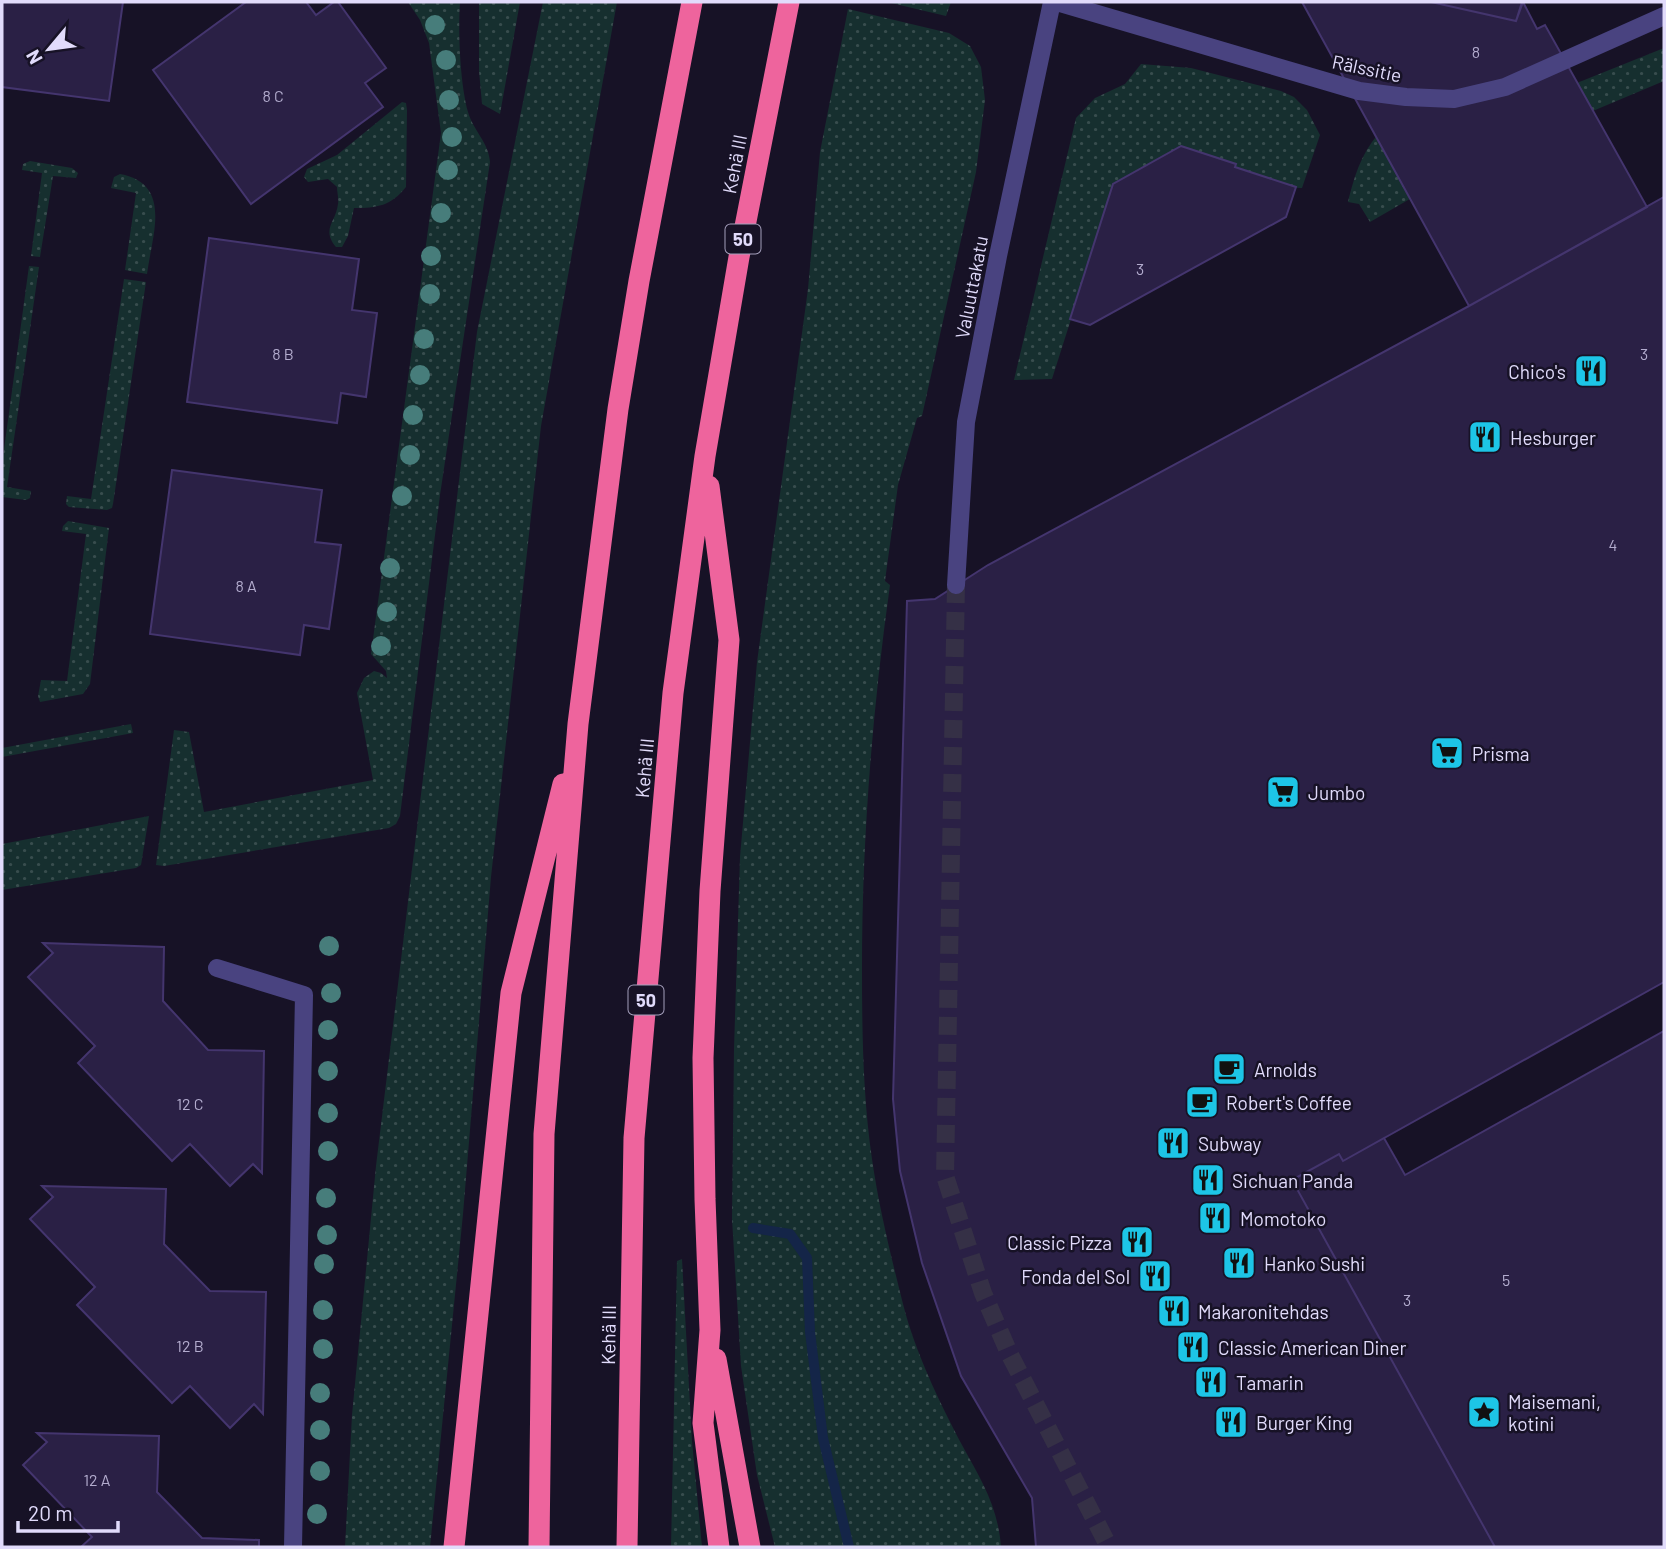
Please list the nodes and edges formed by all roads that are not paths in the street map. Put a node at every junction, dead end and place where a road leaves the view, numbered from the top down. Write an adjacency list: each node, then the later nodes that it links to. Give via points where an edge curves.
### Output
1 (692, 2): 7 (highway, via 618,408)
2 (1054, 2): 4 (street, Rälssitie, via 1359,91 1454,99 1505,87); 6 (street, Valuuttakatu, via 966,422)
3 (787, 12): 5 (highway, Kehä III / 50)
4 (1664, 16)
5 (705, 456): 9 (highway, via 729,640 703,1058); 13 (highway, Kehä III / 50, via 673,693 634,1138)
6 (956, 585)
7 (578, 724): 11 (highway, via 510,993); 12 (highway, via 544,1134)
8 (217, 968): 10 (street, via 304,995)
9 (710, 1330): 14 (highway, via 703,1423); 15 (highway)
10 (293, 1547)
11 (454, 1547)
12 (539, 1547)
13 (627, 1547)
14 (719, 1547)
15 (750, 1547)

